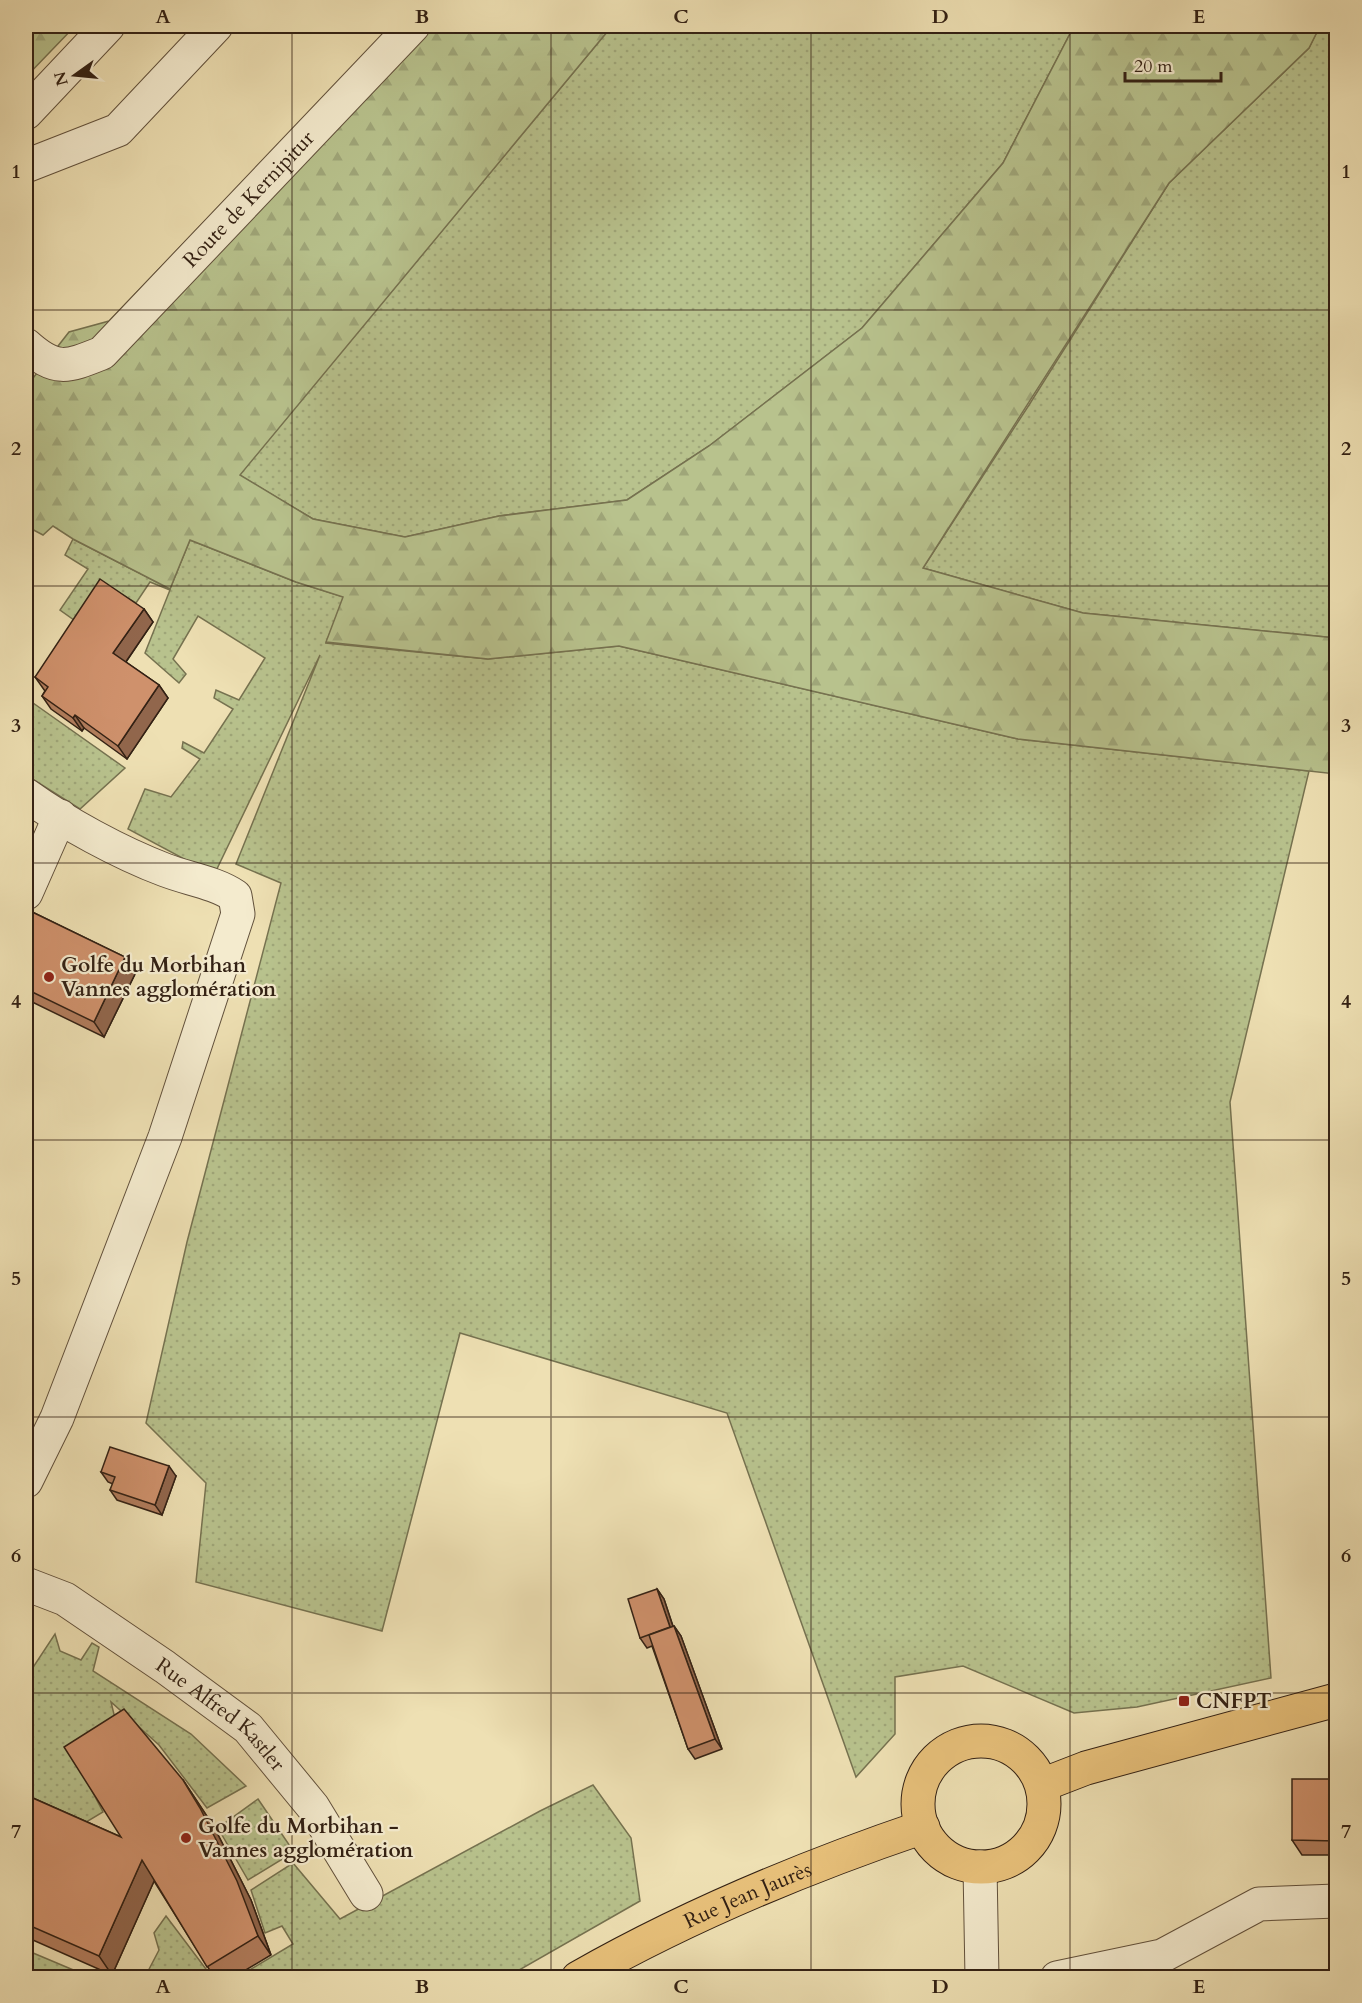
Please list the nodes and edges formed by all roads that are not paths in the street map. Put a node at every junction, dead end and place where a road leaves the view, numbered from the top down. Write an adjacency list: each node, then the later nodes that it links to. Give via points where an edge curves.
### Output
1 (108, 26): 4 (street)
2 (216, 26): 5 (street, via 118,130)
3 (413, 26): 6 (street, Route de Kernipitur, via 102,353 77,363 53,364)
4 (26, 113)
5 (26, 166)
6 (26, 345)
7 (26, 795): 8 (street)
8 (60, 816): 9 (street); 10 (street, via 164,870 226,890 235,896 238,914 161,1148 57,1418)
9 (26, 893)
10 (26, 1481)
11 (26, 1584): 16 (street, Rue Alfred Kastler, via 65,1599 248,1728 313,1807)
12 (1336, 1700): 13 (main road, via 1086,1768)
13 (1042, 1785): 14 (main road, via 1018,1752 1000,1743 980,1740 960,1744 928,1769 920,1787 918,1807); 15 (main road, via 1043,1815 1032,1842 1000,1864)
14 (923, 1827): 15 (main road, via 945,1856); 18 (main road, Rue Jean Jaurès, via 756,1892)
15 (980, 1867): 19 (street)
16 (366, 1894)
17 (1336, 1901): 20 (street, via 1259,1904 1162,1956)
18 (578, 1977)
19 (982, 1977)
20 (1057, 1977)

